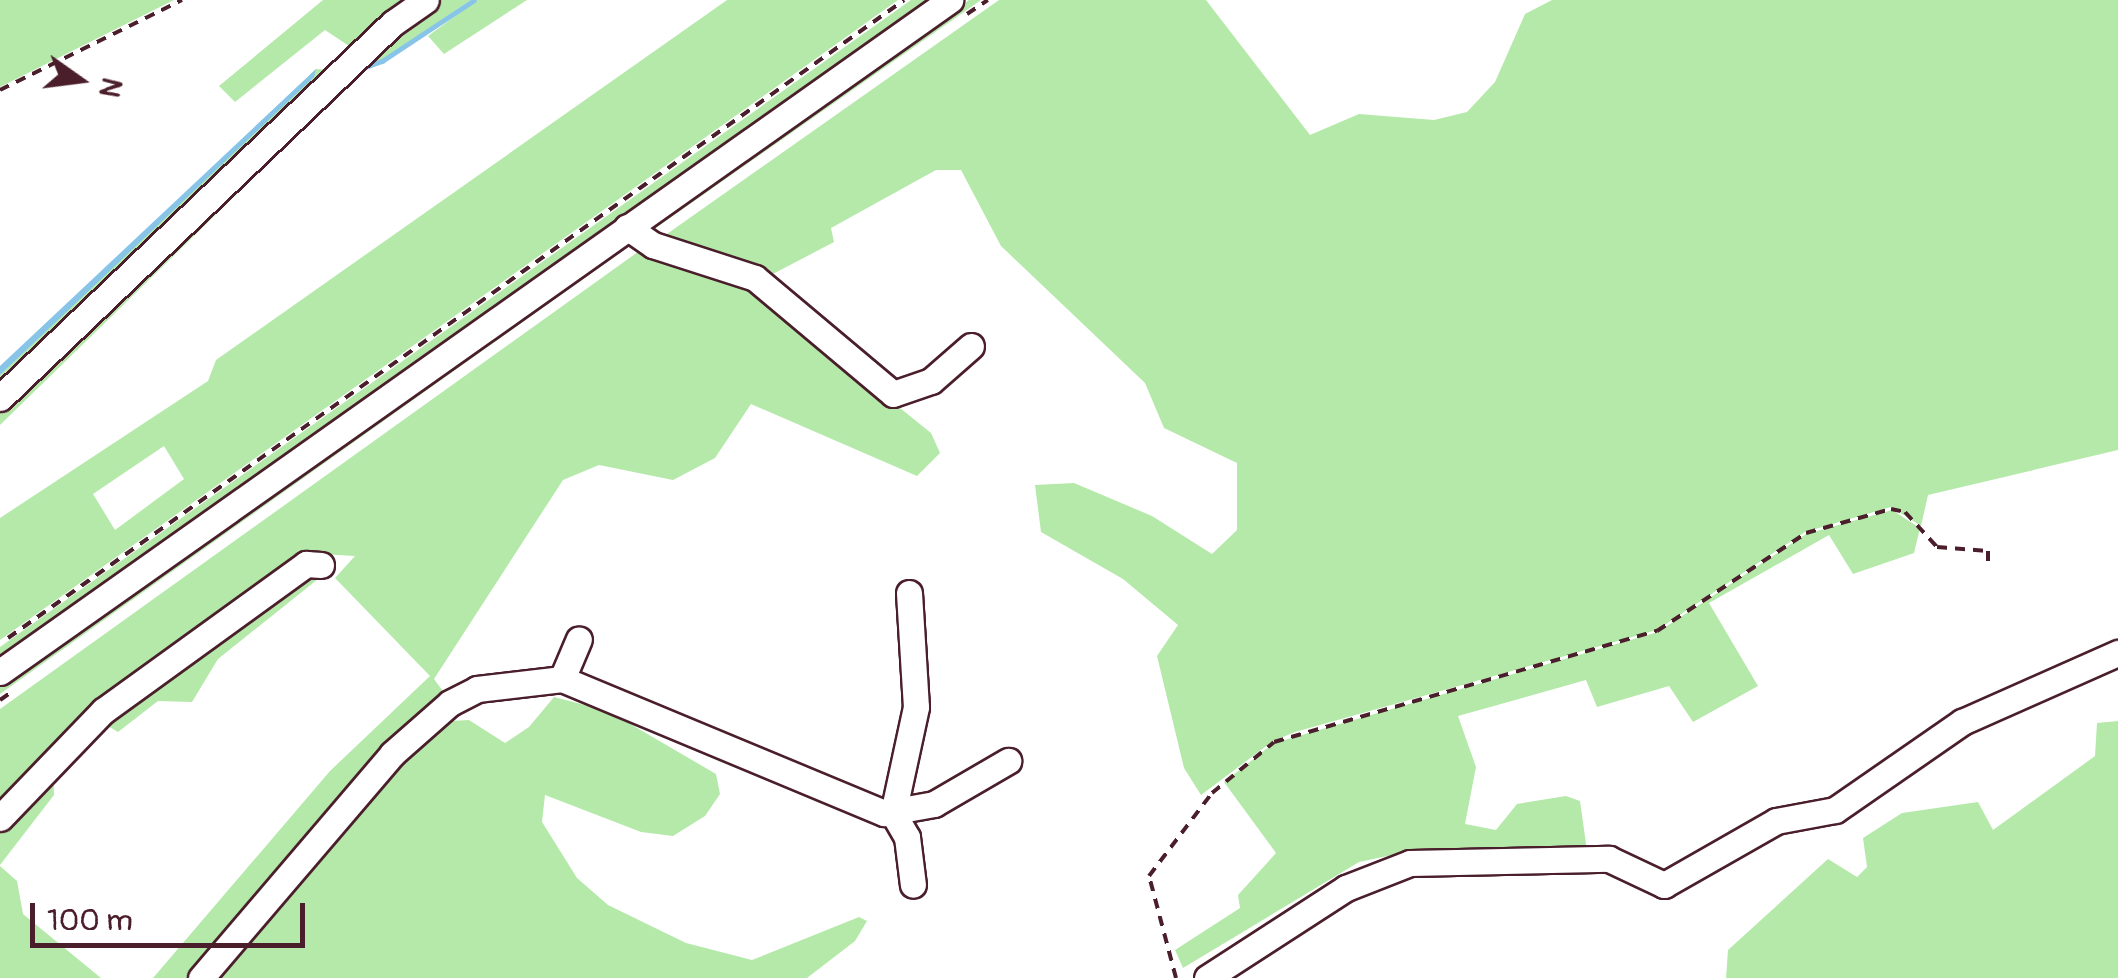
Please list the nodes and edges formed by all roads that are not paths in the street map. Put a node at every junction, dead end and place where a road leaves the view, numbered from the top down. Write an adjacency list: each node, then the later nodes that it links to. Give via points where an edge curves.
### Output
1 (950, 0): 3 (street)
2 (423, 1): 5 (street)
3 (627, 227): 4 (street, via 653,245 755,278 893,394 932,381); 10 (street)
4 (971, 346)
5 (0, 398)
6 (321, 564): 14 (street, via 306,564 103,711)
7 (909, 593): 13 (street, via 916,707)
8 (579, 639): 11 (street)
9 (2118, 653): 16 (street, via 1962,722 1835,810 1776,821 1664,885 1609,860 1410,862 1346,888)
10 (0, 672)
11 (562, 679): 13 (street, via 852,804); 17 (street, via 504,683 450,703 392,754)
12 (1008, 761): 13 (street, via 934,804)
13 (893, 812): 15 (street, via 908,837)
14 (0, 818)
15 (913, 885)
16 (1209, 976)
17 (201, 978)

